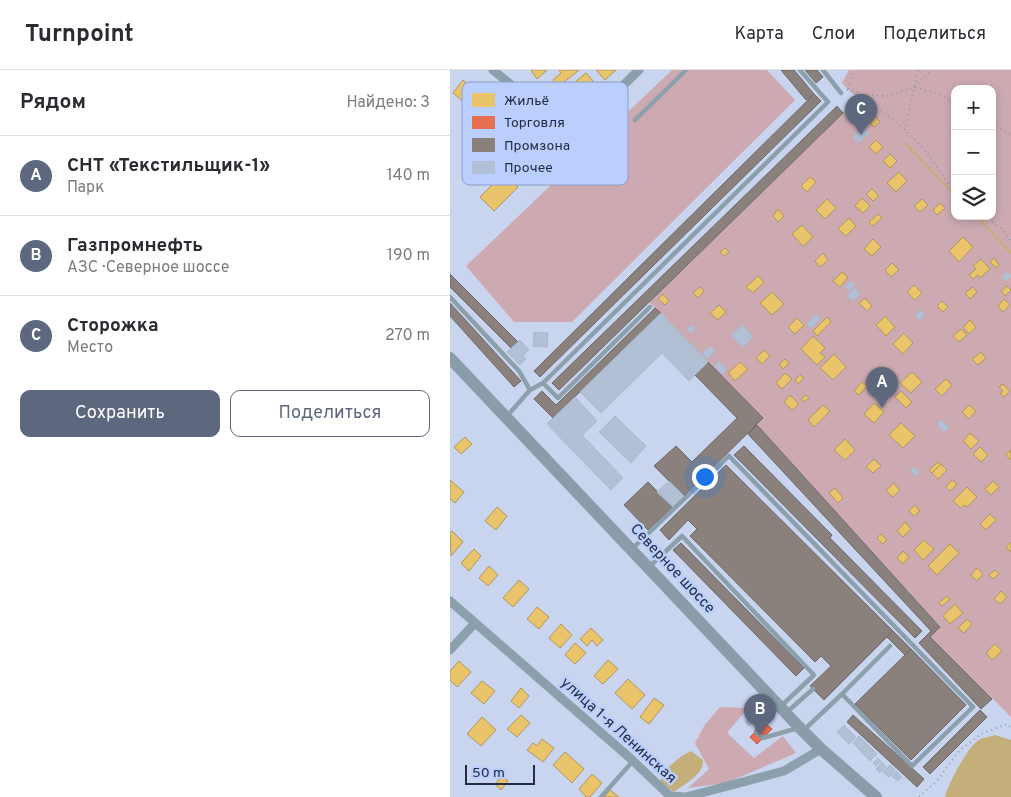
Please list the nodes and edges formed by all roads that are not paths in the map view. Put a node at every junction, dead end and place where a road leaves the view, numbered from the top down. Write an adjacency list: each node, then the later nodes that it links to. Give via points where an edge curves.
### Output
1 (493, 70): 6 (street)
2 (639, 70): 7 (street)
3 (686, 70): 9 (lane)
4 (800, 70): 13 (lane, via 828,102)
5 (823, 70): 8 (lane)
6 (508, 82)
7 (627, 82)
8 (841, 93)
9 (635, 120)
10 (450, 298): 14 (lane, via 519,371)
11 (650, 307): 13 (lane, via 558,398)
12 (450, 358): 15 (main road, Северное шоссе)
13 (544, 383): 14 (lane)
14 (530, 390): 15 (lane)
15 (506, 417): 16 (main road, Северное шоссе)
16 (631, 550): 17 (main road, Северное шоссе); 24 (lane, via 729,456 973,707 912,766)
17 (648, 568): 22 (main road, Северное шоссе); 25 (lane, via 682,536 814,675)
18 (450, 601): 19 (street, улица 1-я Ленинская)
19 (475, 623): 21 (street); 28 (street, улица 1-я Ленинская)
20 (890, 646): 24 (lane)
21 (450, 650)
22 (762, 688): 25 (main road, Северное шоссе); 26 (lane, via 763,715 756,732 763,738)
23 (814, 689): 25 (lane)
24 (842, 694): 26 (lane)
25 (783, 710): 26 (main road, Северное шоссе)
26 (801, 729): 27 (main road, Северное шоссе)
27 (821, 749): 28 (street, улица 1-я Ленинская, via 784,771 686,797 670,796); 30 (main road, Северное шоссе)
28 (634, 761): 29 (lane)
29 (601, 797)
30 (876, 797)

